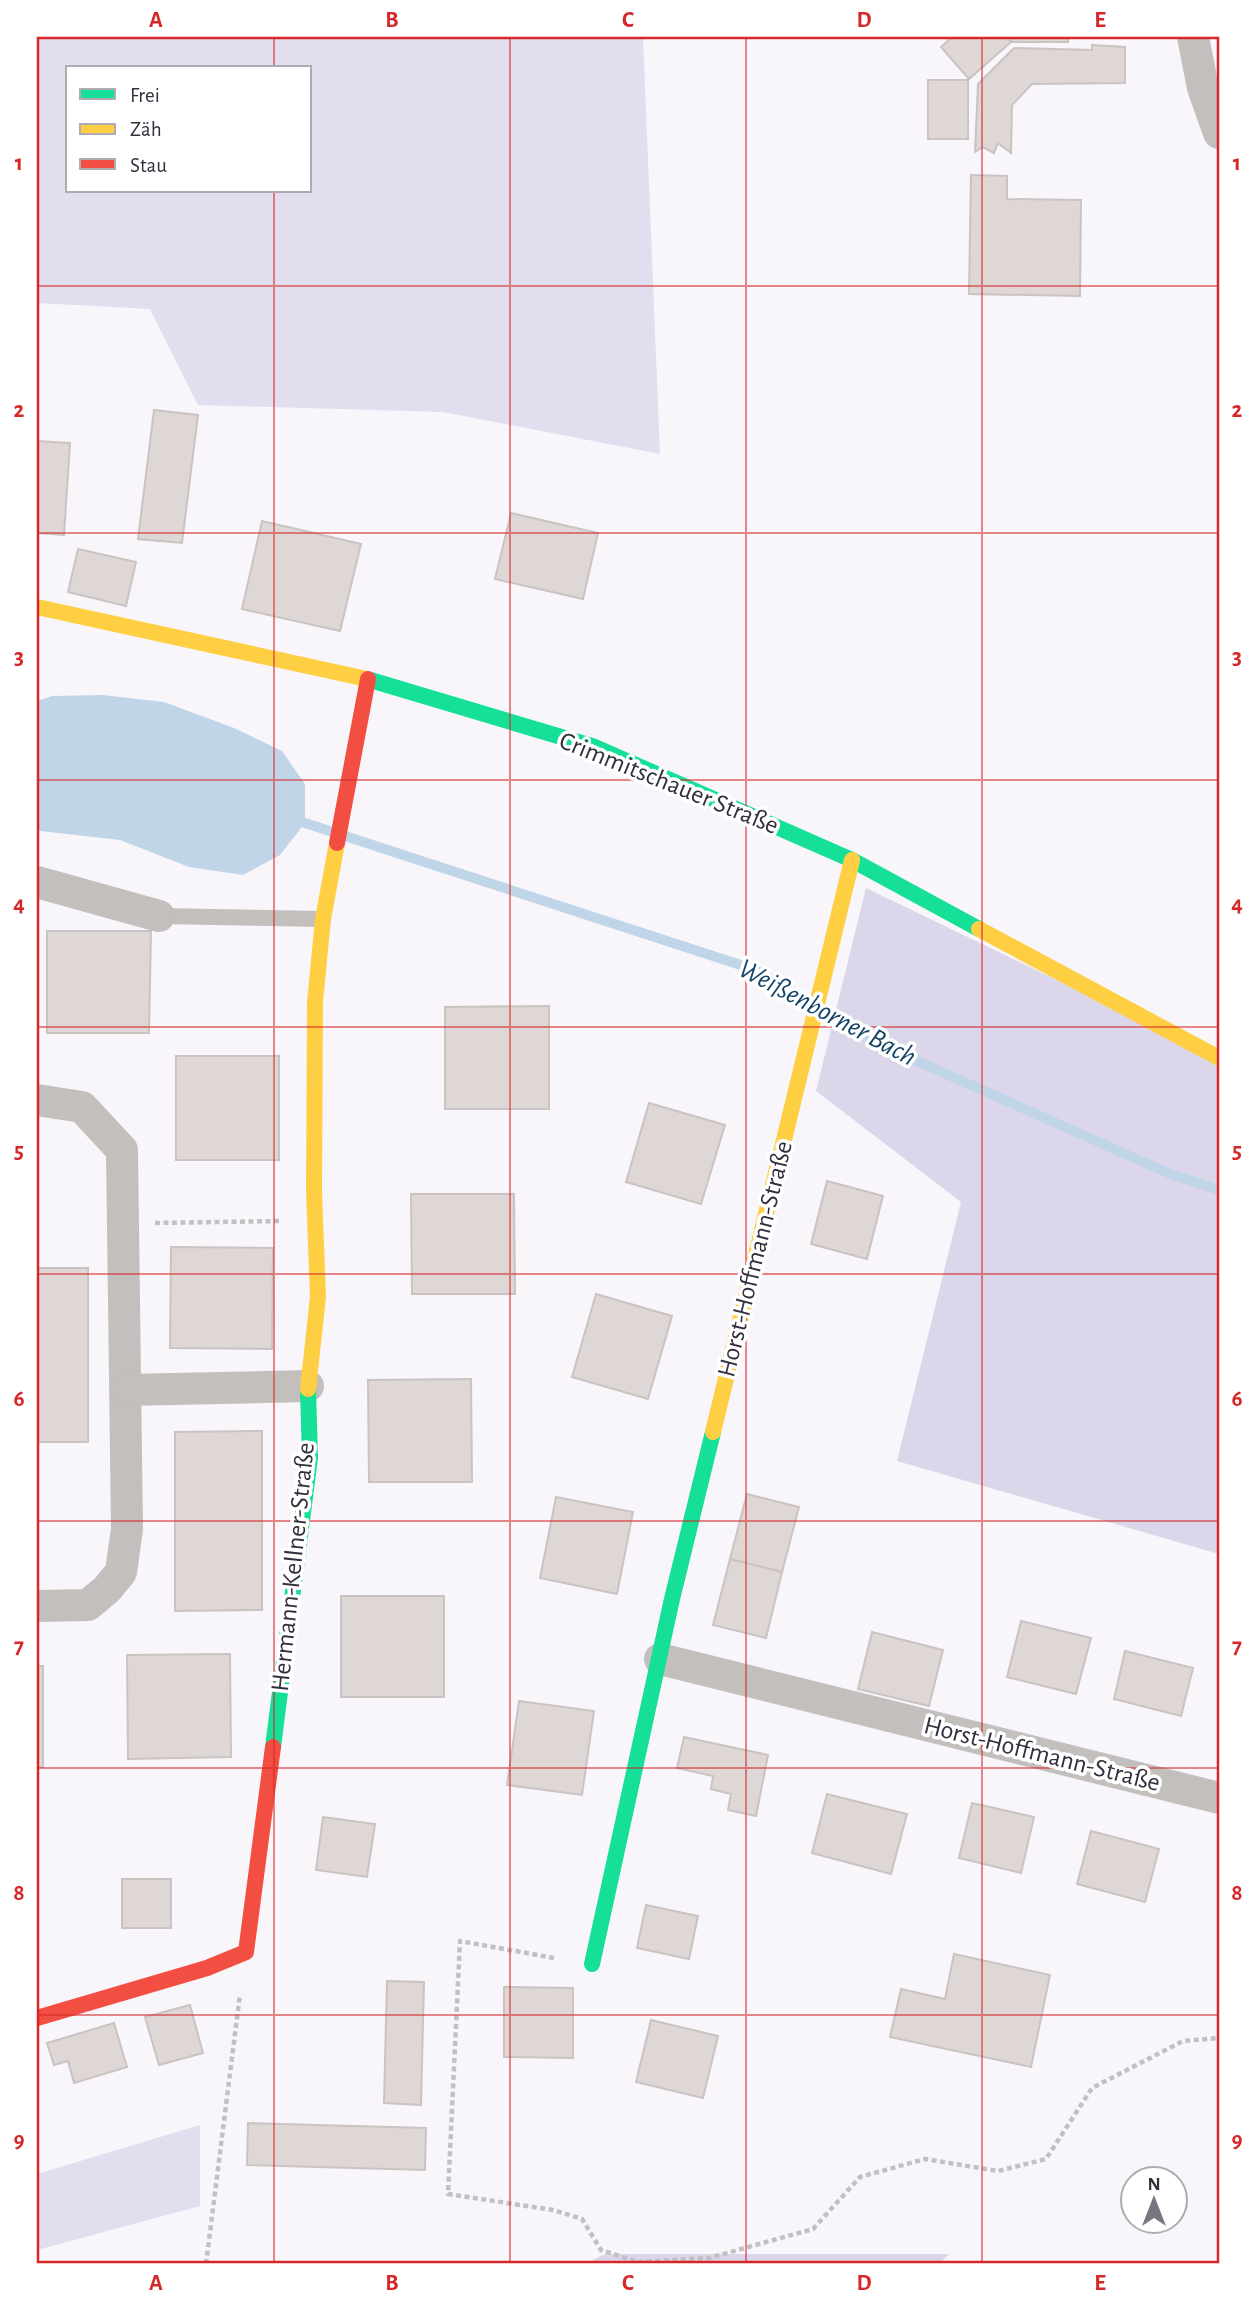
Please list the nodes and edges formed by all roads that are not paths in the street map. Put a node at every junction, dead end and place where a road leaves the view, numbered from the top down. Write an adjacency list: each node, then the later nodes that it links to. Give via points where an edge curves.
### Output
1 (1193, 37): 2 (street, via 1203,88)
2 (1219, 133)
3 (37, 607): 4 (street, Crimmitschauer Straße)
4 (368, 679): 5 (street, Crimmitschauer Straße, via 595,747); 8 (street, Hermann-Kellner-Straße)
5 (852, 860): 9 (street, Crimmitschauer Straße); 14 (street, Horst-Hoffmann-Straße)
6 (37, 882): 7 (street)
7 (159, 916): 8 (lane)
8 (323, 919): 11 (street, Hermann-Kellner-Straße, via 314,1002 318,1297)
9 (1219, 1058)
10 (37, 1100): 12 (street, via 82,1107 122,1150)
11 (308, 1387): 12 (street); 17 (street, Hermann-Kellner-Straße, via 310,1458 246,1952 207,1968)
12 (126, 1390): 13 (street, via 127,1528 121,1572 88,1605)
13 (37, 1606)
14 (660, 1659): 15 (street, Horst-Hoffmann-Straße); 16 (street, Horst-Hoffmann-Straße)
15 (1219, 1798)
16 (592, 1964)
17 (37, 2018)

